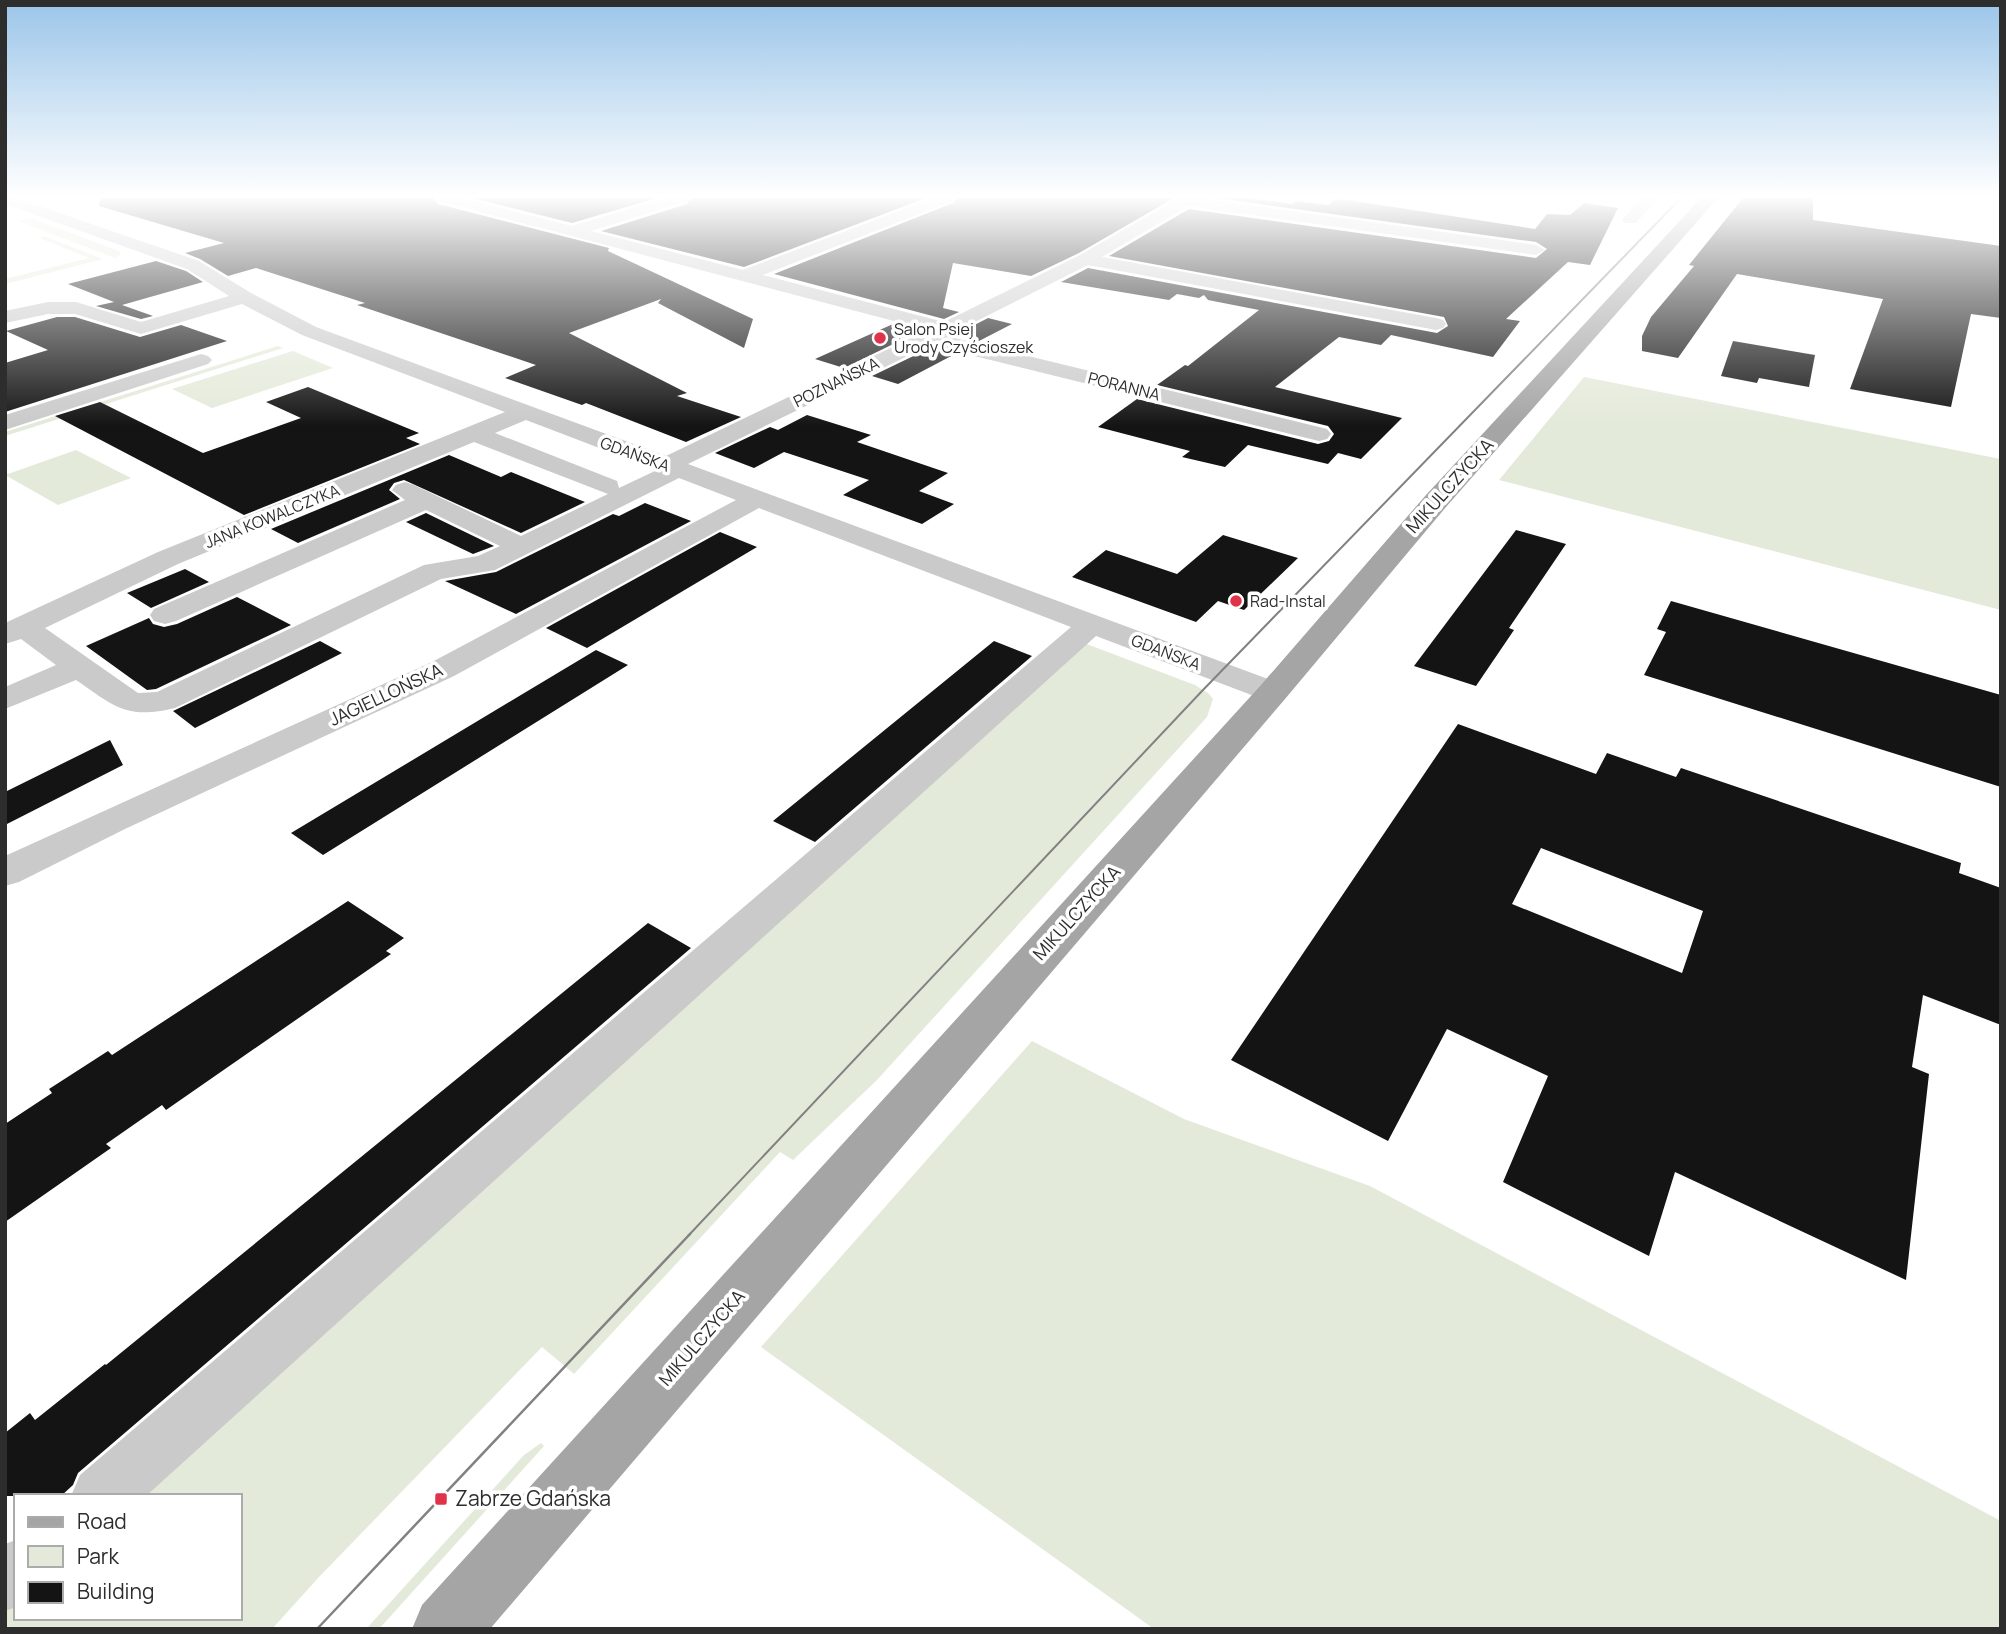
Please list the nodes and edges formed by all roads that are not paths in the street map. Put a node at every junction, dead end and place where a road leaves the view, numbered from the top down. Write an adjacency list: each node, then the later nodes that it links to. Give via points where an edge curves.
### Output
1 (207, 274): 8 (street, GDAŃSKA)
2 (738, 274): 7 (street, PORANNA)
3 (750, 274): 7 (street)
4 (1055, 274): 11 (street, POZNAŃSKA)
5 (1168, 274): 10 (street)
6 (1641, 274): 27 (main road, MIKULCZYCKA, via 1436,501)
7 (745, 276): 11 (street, PORANNA)
8 (244, 298): 9 (street, via 141,328 76,308 48,308); 13 (street, GDAŃSKA, via 309,331)
9 (5, 317)
10 (1436, 324)
11 (937, 333): 16 (street, PORANNA); 17 (street, POZNAŃSKA)
12 (201, 360): 14 (street)
13 (524, 413): 15 (street, JANA KOWALCZYKA); 17 (street, GDAŃSKA)
14 (5, 423)
15 (474, 433): 18 (street, JANA KOWALCZYKA); 19 (street)
16 (1319, 434)
17 (672, 467): 20 (street, GDAŃSKA); 22 (street, POZNAŃSKA)
18 (373, 474): 21 (street); 25 (street, JANA KOWALCZYKA, via 168,558)
19 (608, 486)
20 (757, 499): 24 (street, GDAŃSKA); 29 (street, JAGIELLOŃSKA, via 443,669)
21 (427, 500): 22 (street); 23 (street)
22 (521, 546): 26 (street, JANA KOWALCZYKA, via 485,564 434,571 163,701 131,703)
23 (165, 614)
24 (1092, 624): 27 (street, GDAŃSKA); 30 (street)
25 (14, 631): 26 (street, JANA KOWALCZYKA)
26 (79, 667): 28 (street)
27 (1273, 692): 31 (main road, MIKULCZYCKA)
28 (5, 699)
29 (5, 872)
30 (103, 1494)
31 (446, 1629)

